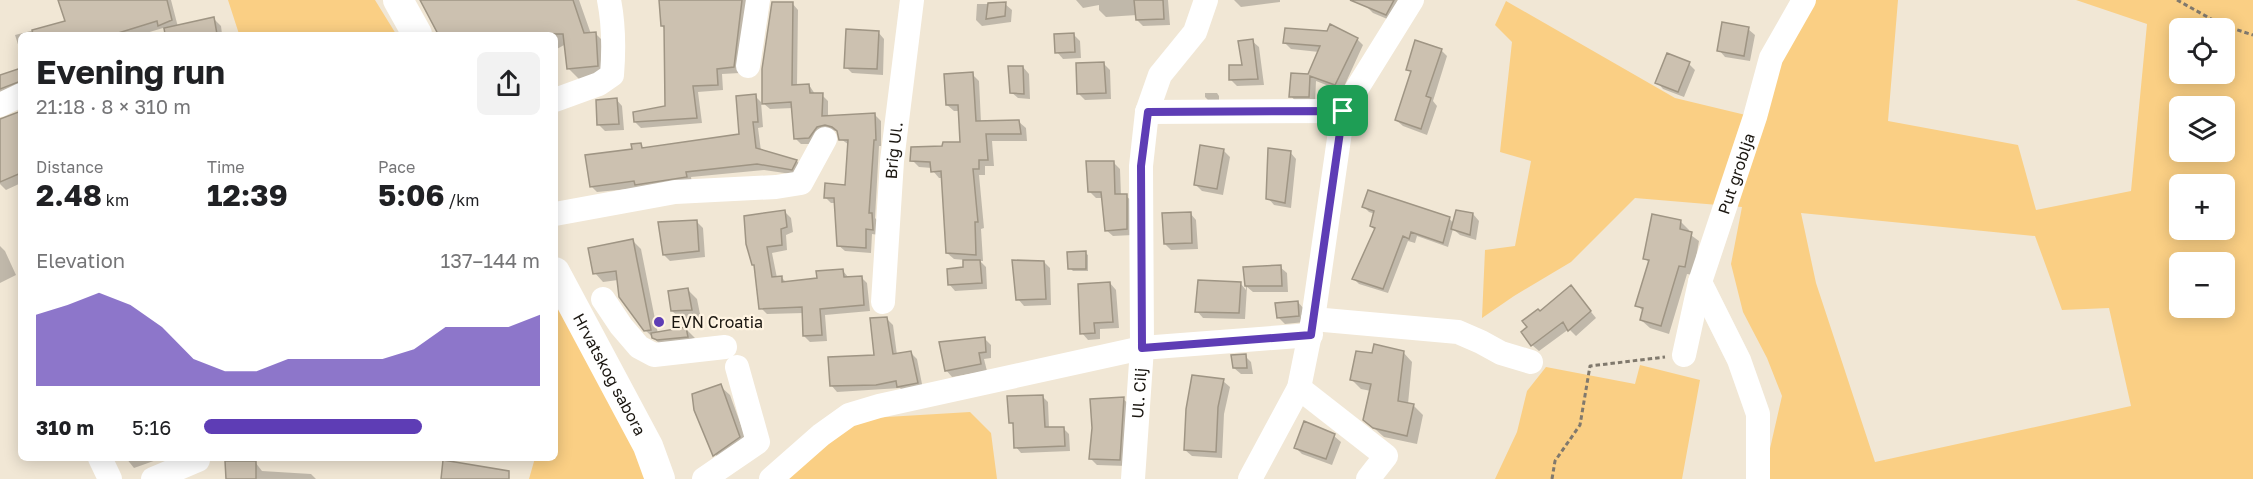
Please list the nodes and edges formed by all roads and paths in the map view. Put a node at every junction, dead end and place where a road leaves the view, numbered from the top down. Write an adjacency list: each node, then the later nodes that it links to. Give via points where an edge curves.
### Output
1 (398, 0): 9 (main road)
2 (609, 0): 13 (street, via 614,44 612,75)
3 (758, 0): 11 (street)
4 (1206, 0): 16 (street, Ul. Cilj, via 1195,32 1160,75)
5 (1412, 0): 15 (street)
6 (1804, 0): 20 (street, Put groblja, via 1772,58)
7 (2177, 0): 10 (path, via 2222,26)
8 (907, 1): 22 (street, Brig Ul.)
9 (416, 32)
10 (2253, 34)
11 (748, 66)
12 (18, 96): 14 (street)
13 (558, 99)
14 (0, 105)
15 (1343, 111): 16 (street); 23 (street)
16 (1148, 112): 25 (street, Ul. Cilj, via 1141,166)
17 (825, 139): 18 (street, via 801,183 675,192)
18 (558, 213)
19 (558, 278): 28 (main road, Hrvatskog sabora)
20 (1700, 282): 26 (street, Put groblja); 41 (street, via 1739,360 1758,414)
21 (603, 299): 24 (street)
22 (883, 303)
23 (1312, 327): 25 (street); 27 (street, via 1458,332 1501,353); 29 (street)
24 (634, 341): 28 (street); 35 (street, via 654,355 731,357 758,442)
25 (1142, 348): 36 (street, via 849,415); 37 (street, Ul. Cilj)
26 (1684, 355): 40 (path, via 1590,366 1580,425 1555,461)
27 (1531, 362)
28 (606, 368): 34 (main road, Hrvatskog sabora, via 648,446)
29 (1299, 388): 38 (street); 39 (street, via 1386,456)
30 (101, 461): 32 (street)
31 (196, 461): 33 (street)
32 (110, 479)
33 (153, 479)
34 (660, 479)
35 (704, 479)
36 (771, 479)
37 (1132, 479)
38 (1250, 479)
39 (1368, 479)
40 (1552, 479)
41 (1758, 479)

